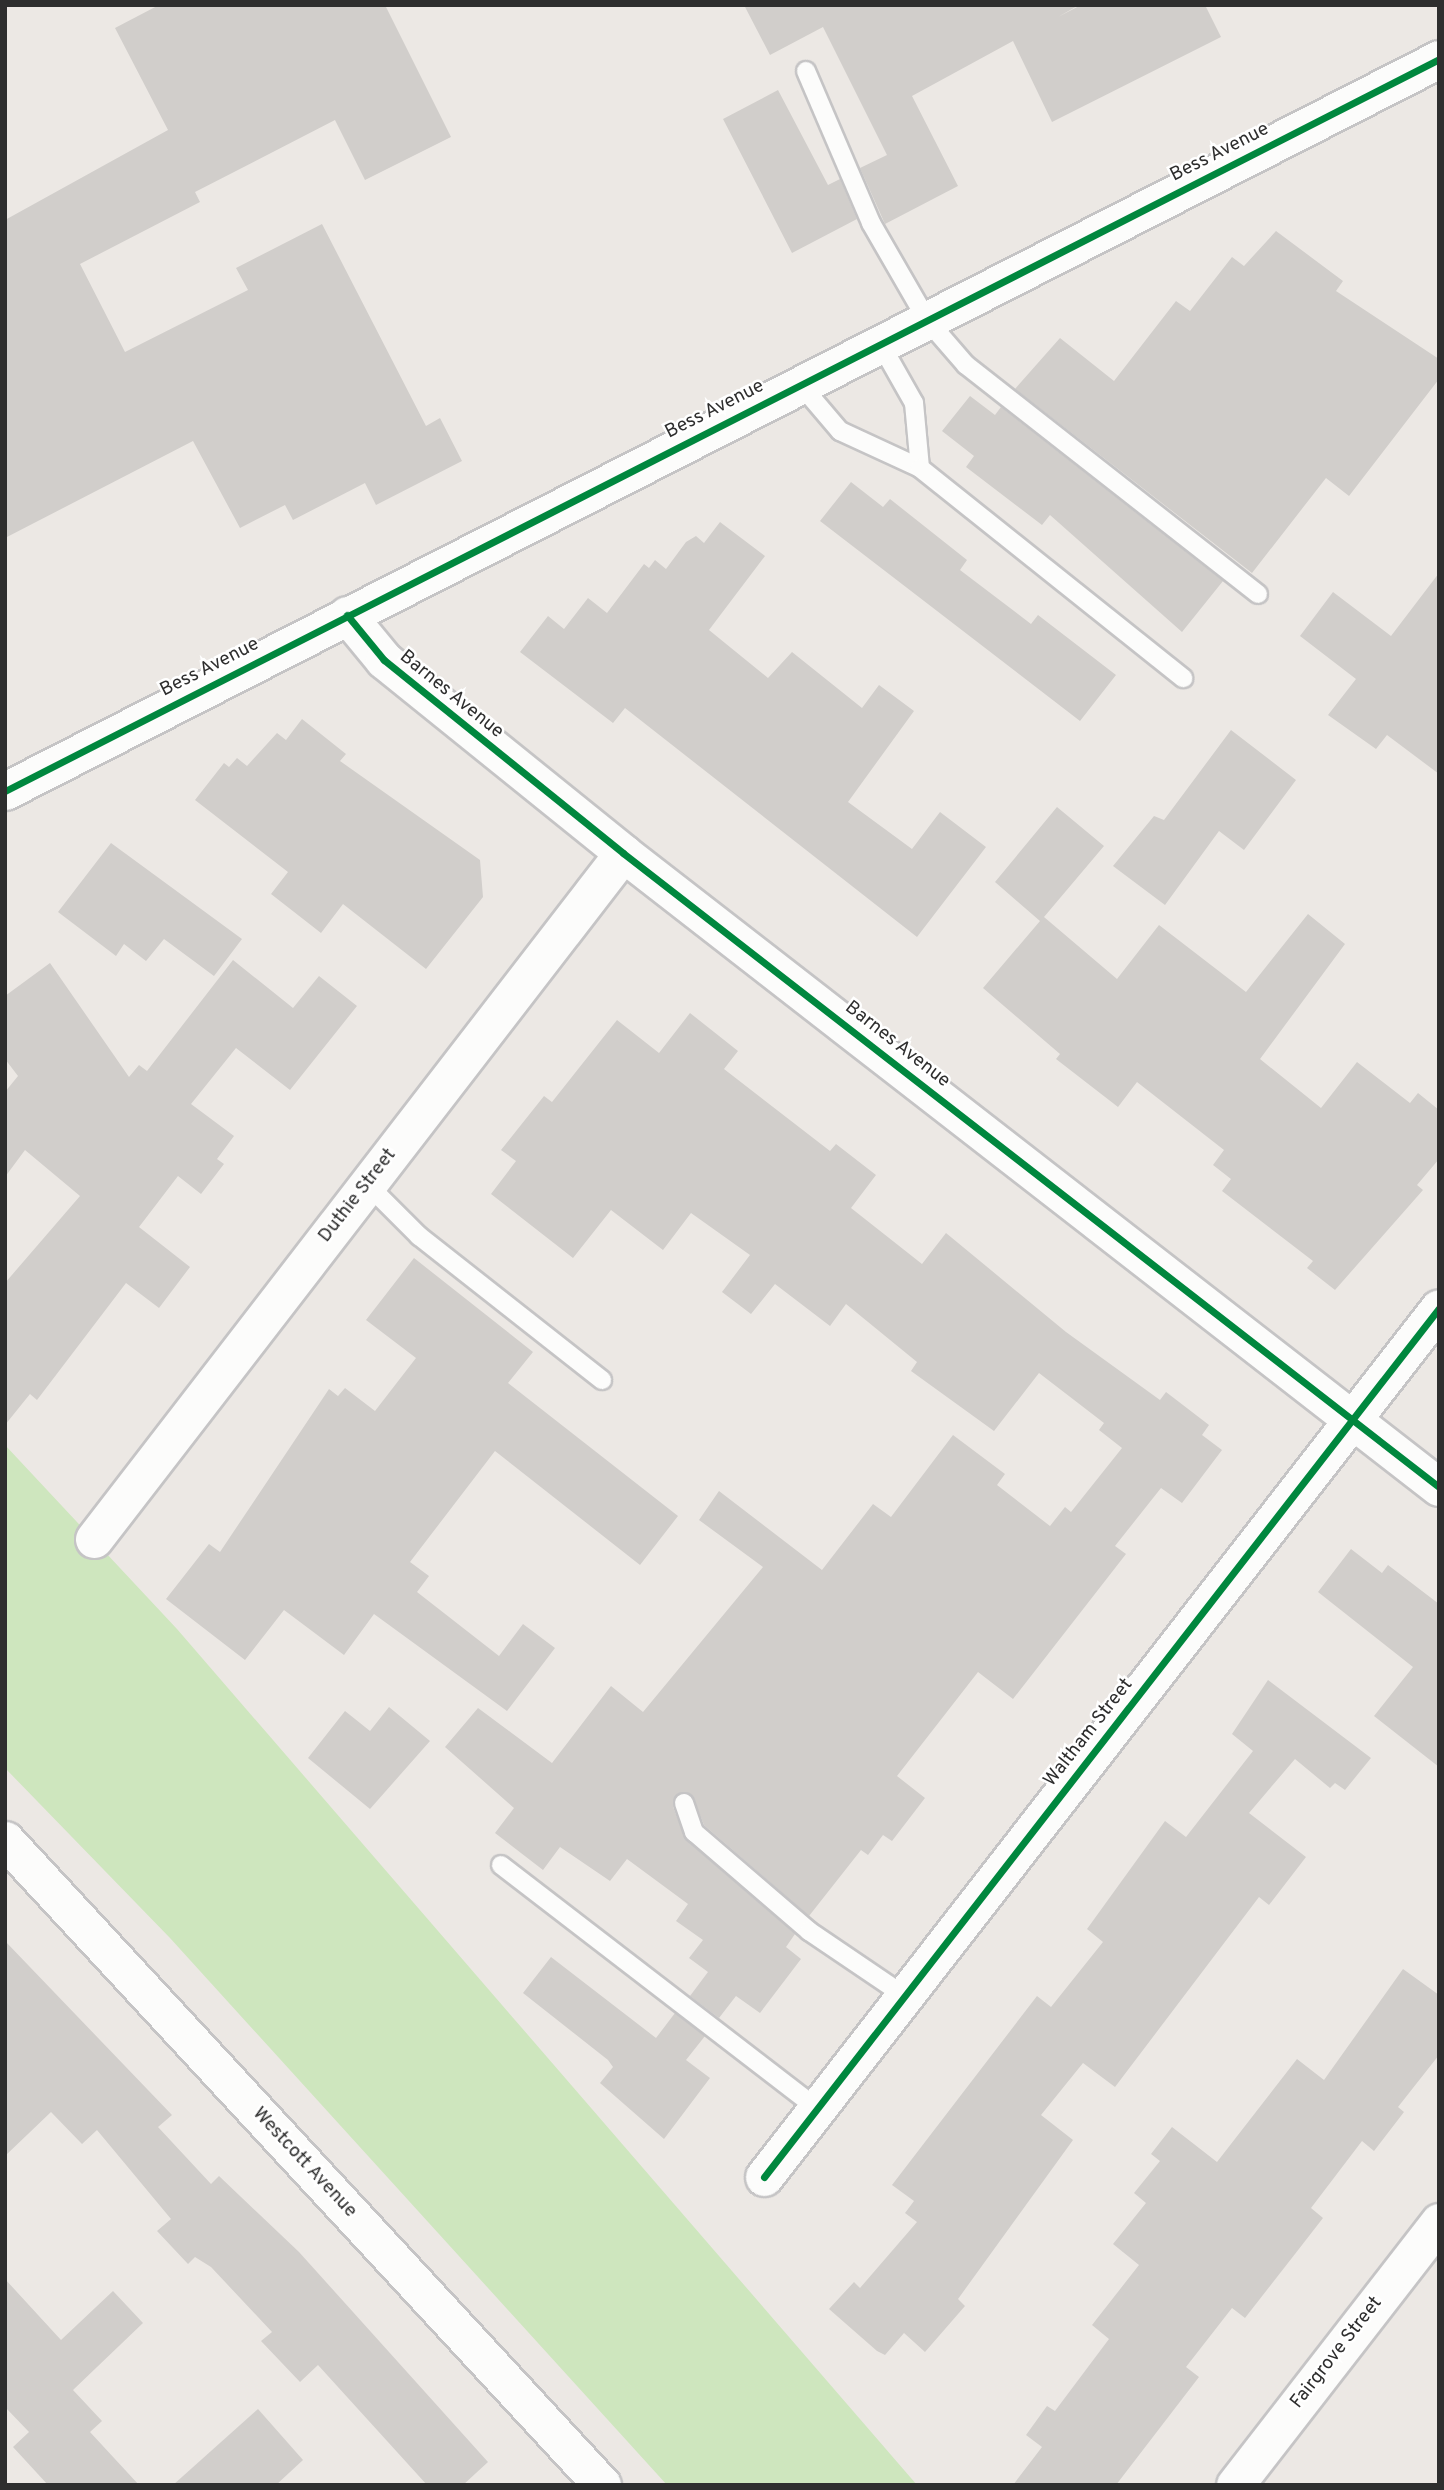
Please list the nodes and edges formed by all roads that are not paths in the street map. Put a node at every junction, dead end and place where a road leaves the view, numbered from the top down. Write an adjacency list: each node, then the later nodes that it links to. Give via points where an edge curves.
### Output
1 (1439, 59): 3 (street, Bess Avenue)
2 (806, 71): 3 (lane, via 848,176)
3 (927, 320): 4 (street, Bess Avenue); 7 (lane, via 1020,413)
4 (880, 343): 5 (street, Bess Avenue); 6 (lane, via 914,403)
5 (800, 384): 6 (lane, via 840,431); 8 (street, Bess Avenue)
6 (920, 468): 9 (lane)
7 (1258, 594)
8 (347, 615): 10 (street, Bess Avenue); 11 (street, Barnes Avenue, via 384,660)
9 (1183, 678)
10 (5, 791)
11 (623, 853): 12 (street, Duthie Street); 15 (street, Barnes Avenue)
12 (367, 1184): 14 (lane, via 419,1236); 17 (street, Duthie Street)
13 (1439, 1308): 15 (street, Waltham Street)
14 (602, 1380)
15 (1353, 1418): 16 (street, Barnes Avenue); 21 (street, Waltham Street)
16 (1439, 1487)
17 (94, 1539)
18 (684, 1803): 21 (lane, via 694,1832 809,1931)
19 (5, 1840): 25 (street, Westcott Avenue)
20 (501, 1865): 22 (lane)
21 (905, 1996): 22 (street, Waltham Street)
22 (817, 2108): 23 (street, Waltham Street)
23 (764, 2177)
24 (1439, 2222): 26 (street, Fairgrove Street)
25 (602, 2485)
26 (1235, 2485)

